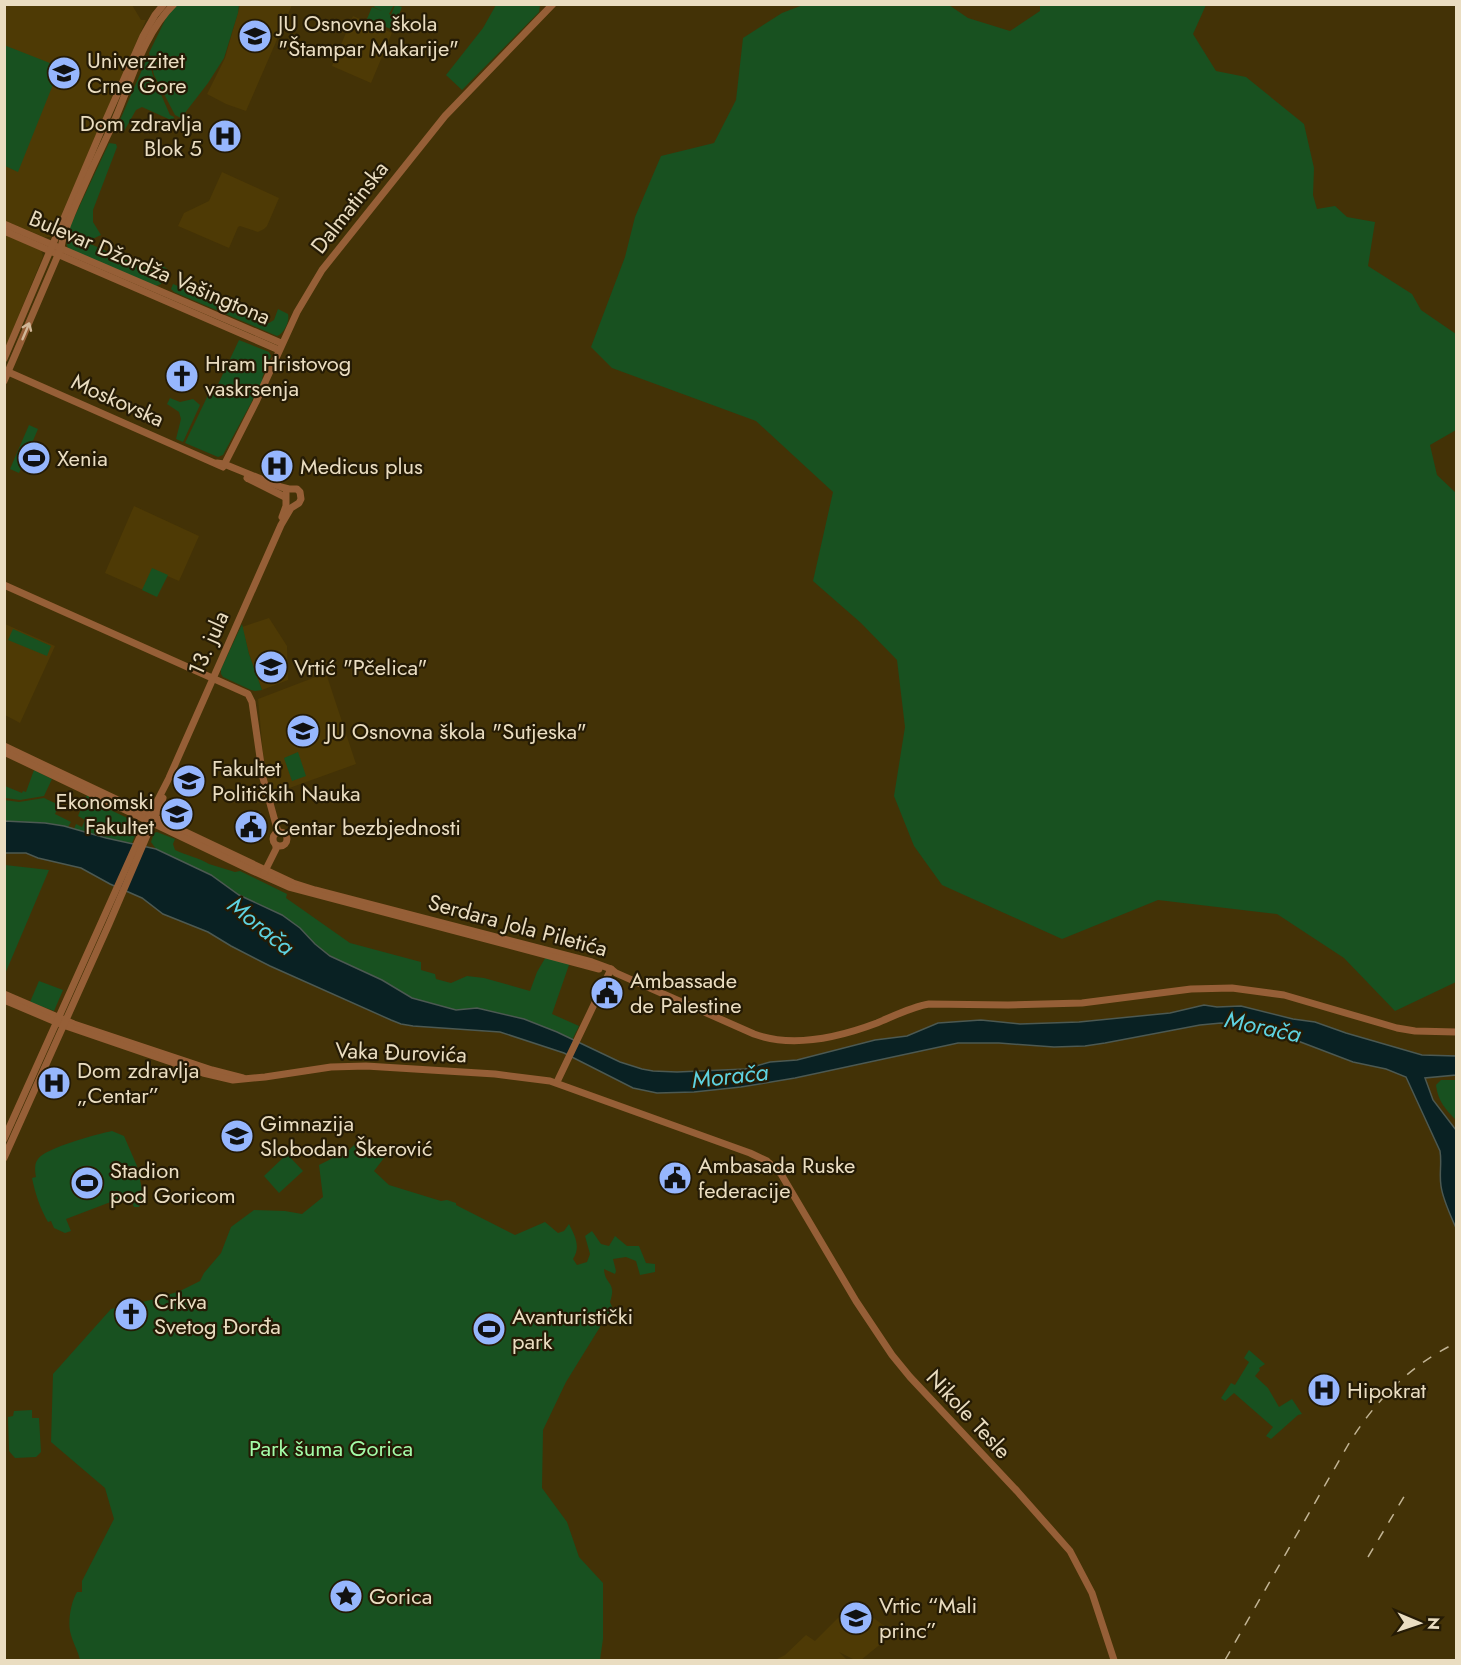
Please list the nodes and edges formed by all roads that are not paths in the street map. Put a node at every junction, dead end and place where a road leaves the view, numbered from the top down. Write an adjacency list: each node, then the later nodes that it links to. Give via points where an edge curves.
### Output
1 (164, 4): 6 (main road, via 147,27)
2 (174, 4): 7 (main road, via 149,39)
3 (552, 5): 8 (main road, Dalmatinska, via 449,112 376,202 322,270)
4 (4, 224): 6 (main road, Bulevar Džordža Vašingtona)
5 (4, 231): 6 (main road, Bulevar Džordža Vašingtona)
6 (52, 248): 7 (main road, Bulevar Džordža Vašingtona); 9 (main road)
7 (60, 251): 8 (main road, Bulevar Džordža Vašingtona); 10 (main road, one-way to 7)
8 (280, 347): 12 (main road, Dalmatinska)
9 (4, 359)
10 (6, 371): 11 (main road); 13 (main road, Moskovska)
11 (4, 381)
12 (232, 447): 13 (main road, Dalmatinska); 14 (main road, via 232,459)
13 (221, 465): 14 (main road, Moskovska); 16 (main road, Moskovska)
14 (240, 470): 15 (main road, Moskovska)
15 (289, 489): 16 (main road); 17 (main road, via 297,489 301,494)
16 (286, 499): 17 (main road); 18 (main road)
17 (294, 505): 18 (main road)
18 (281, 523): 20 (main road, 13. jula)
19 (4, 585): 20 (main road)
20 (213, 677): 23 (main road, 13. jula); 24 (main road, via 251,698 262,778)
21 (4, 746): 23 (main road)
22 (4, 752): 23 (main road)
23 (151, 819): 26 (main road, Serdara Jola Piletića); 32 (main road, 13. jula)
24 (278, 832): 25 (main road, via 273,839); 25 (main road, via 284,833 287,840)
25 (276, 845): 26 (main road)
26 (264, 873): 27 (main road, Serdara Jola Piletića); 27 (main road, Serdara Jola Piletića, via 300,891)
27 (593, 965): 28 (main road, Serdara Jola Piletića); 29 (main road)
28 (612, 971): 29 (main road); 33 (main road, Serdara Jola Piletića, via 757,1035 787,1041 860,1029 927,1005 1082,1003 1211,988 1284,995 1398,1028)
29 (603, 986): 34 (main road)
30 (4, 994): 32 (main road)
31 (4, 1000): 32 (main road)
32 (61, 1022): 34 (main road, Vaka Đurovića, via 245,1078 366,1066); 35 (main road); 36 (main road)
33 (1456, 1032)
34 (557, 1082): 37 (main road, Vaka Đurovića, via 759,1157 778,1171)
35 (4, 1139)
36 (4, 1158)
37 (791, 1191): 38 (main road, Nikole Tesle, via 892,1355 1070,1551 1092,1593)
38 (1114, 1660)

